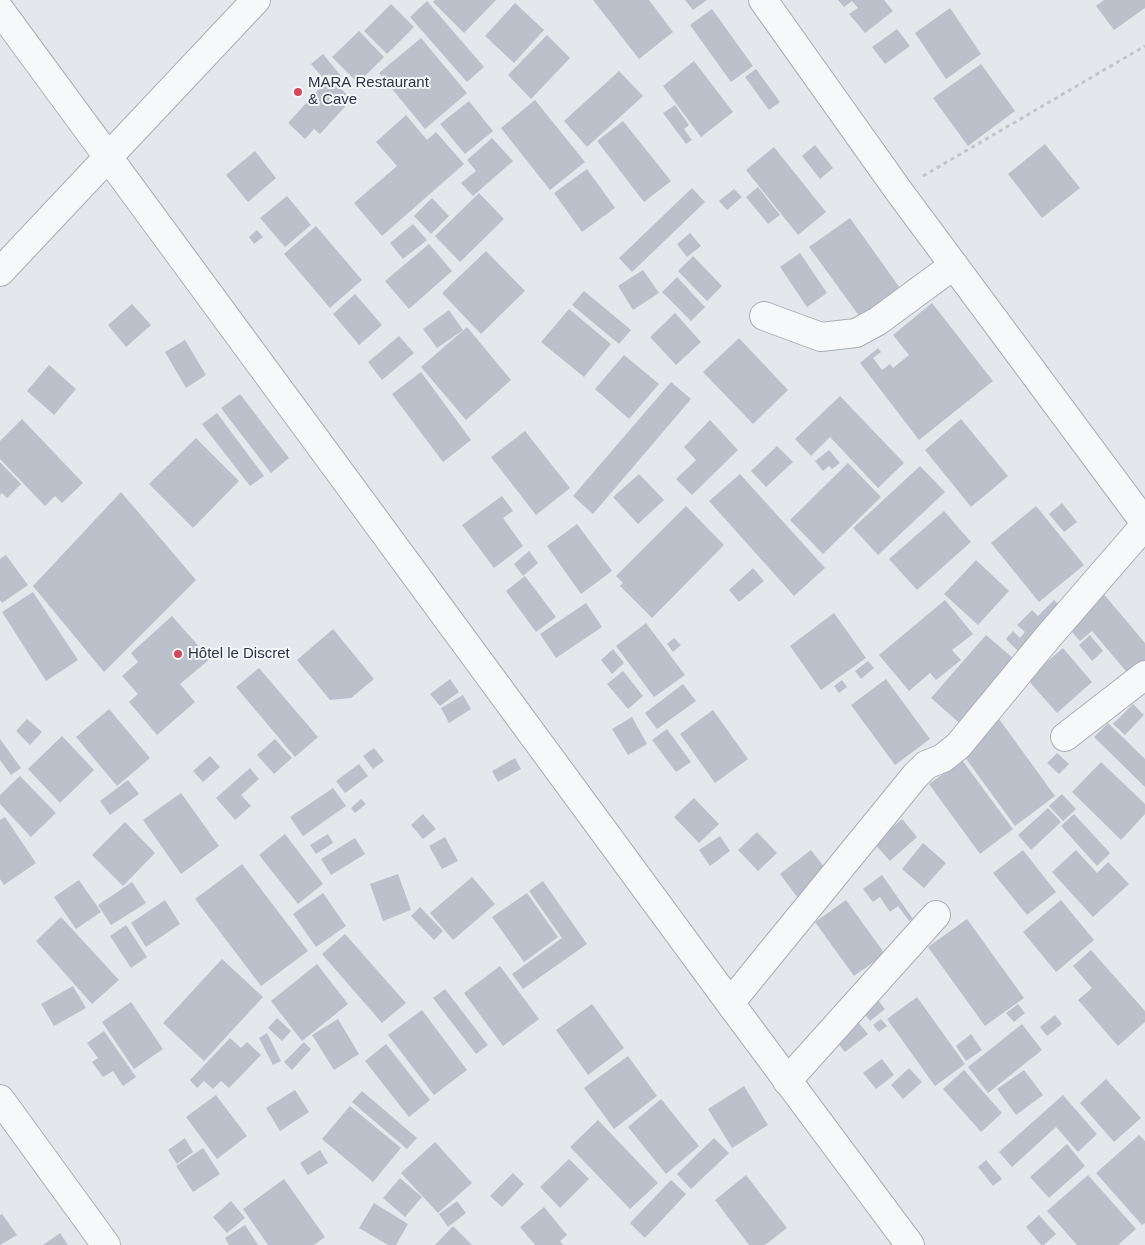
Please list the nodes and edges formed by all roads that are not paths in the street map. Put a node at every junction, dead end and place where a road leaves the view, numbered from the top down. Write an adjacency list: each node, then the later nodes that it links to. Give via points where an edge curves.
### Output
1 (256, 0): 4 (street)
2 (763, 0): 5 (street)
3 (0, 10): 4 (street)
4 (109, 157): 6 (street); 12 (street)
5 (954, 265): 7 (street, via 878,321 856,333 821,337); 8 (street)
6 (0, 272)
7 (764, 316)
8 (1145, 524): 12 (street, via 958,746 943,758 926,765 915,776)
9 (1145, 675): 10 (street)
10 (1065, 737)
11 (936, 915): 13 (street)
12 (730, 1003): 13 (street)
13 (788, 1081): 16 (street)
14 (0, 1099): 15 (street)
15 (106, 1245)
16 (910, 1245)

